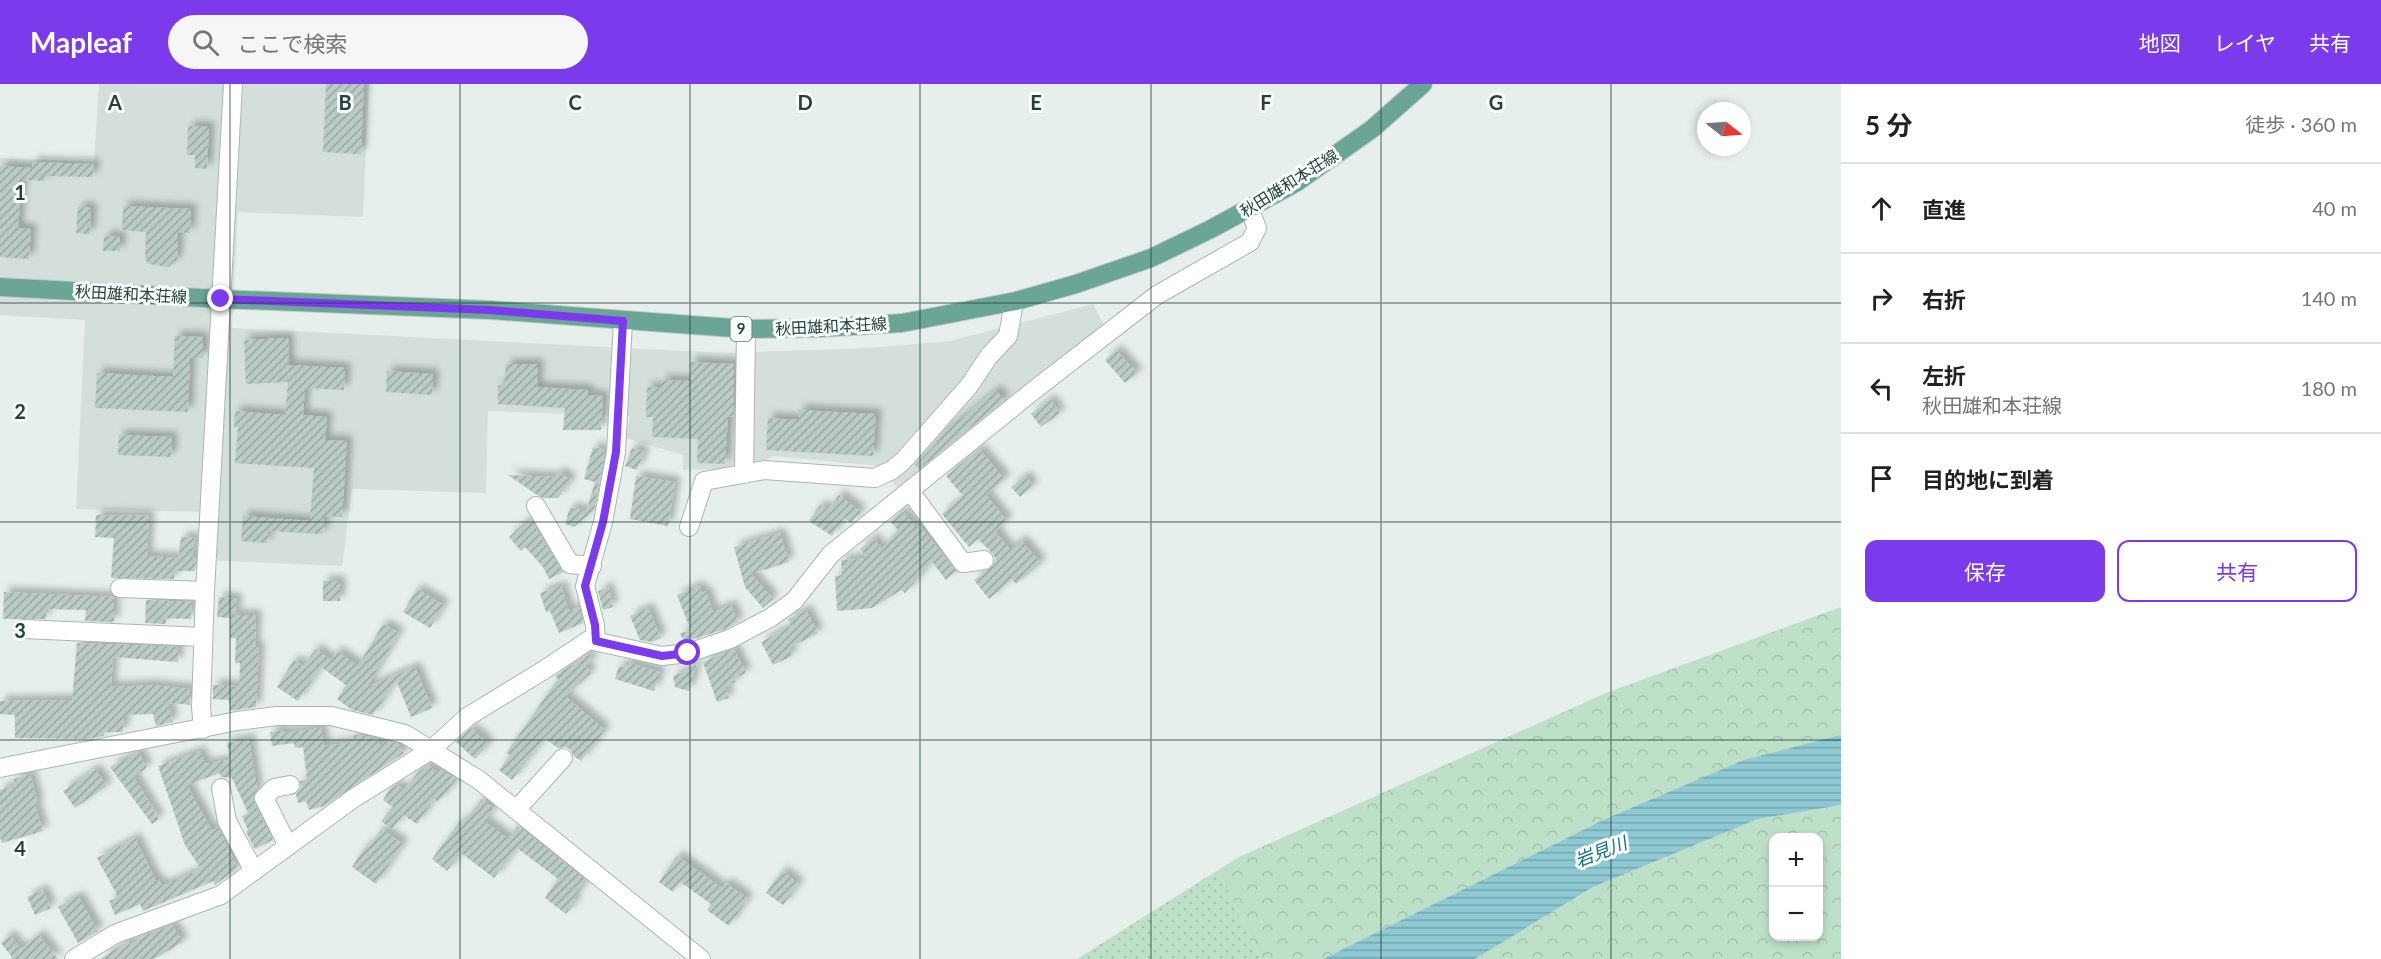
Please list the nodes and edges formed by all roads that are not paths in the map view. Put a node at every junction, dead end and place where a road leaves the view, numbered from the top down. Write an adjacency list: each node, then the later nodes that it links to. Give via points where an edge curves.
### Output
1 (233, 84): 5 (street)
2 (1423, 84): 3 (main road, 秋田雄和本荘線 / 9, via 1372,129 1330,159)
3 (1249, 208): 6 (main road, 秋田雄和本荘線 / 9, via 1151,258); 10 (street, via 1257,228 1250,242 1157,295)
4 (0, 287): 5 (main road, 秋田雄和本荘線 / 9)
5 (221, 299): 7 (main road, 秋田雄和本荘線 / 9, via 490,310); 16 (street)
6 (1014, 302): 8 (main road, 秋田雄和本荘線 / 9, via 902,323); 9 (street, via 1008,336 969,386 892,470 875,478 764,470)
7 (623, 321): 8 (main road, 秋田雄和本荘線 / 9); 14 (street, via 616,452)
8 (746, 329): 9 (street)
9 (744, 474): 12 (street, via 704,481)
10 (910, 491): 13 (street, via 963,563); 19 (street, via 831,554 794,601 730,639 688,653 662,656)
11 (536, 506): 14 (street, via 570,564)
12 (689, 527)
13 (984, 560)
14 (592, 566): 19 (street, via 585,586)
15 (120, 588): 16 (street)
16 (205, 591): 18 (street)
17 (23, 628): 18 (street)
18 (203, 637): 20 (street)
19 (596, 641): 21 (street, via 589,640 467,717)
20 (203, 729): 21 (street, via 277,716 331,716 405,734); 23 (street)
21 (431, 750): 26 (street); 27 (street, via 354,798)
22 (563, 758): 26 (street)
23 (0, 768)
24 (290, 785): 27 (street, via 274,788 264,798)
25 (221, 788): 28 (street, via 227,821)
26 (516, 810): 30 (street)
27 (288, 846): 28 (street)
28 (254, 871): 29 (street, via 221,895 114,934)
29 (74, 959)
30 (701, 959)

